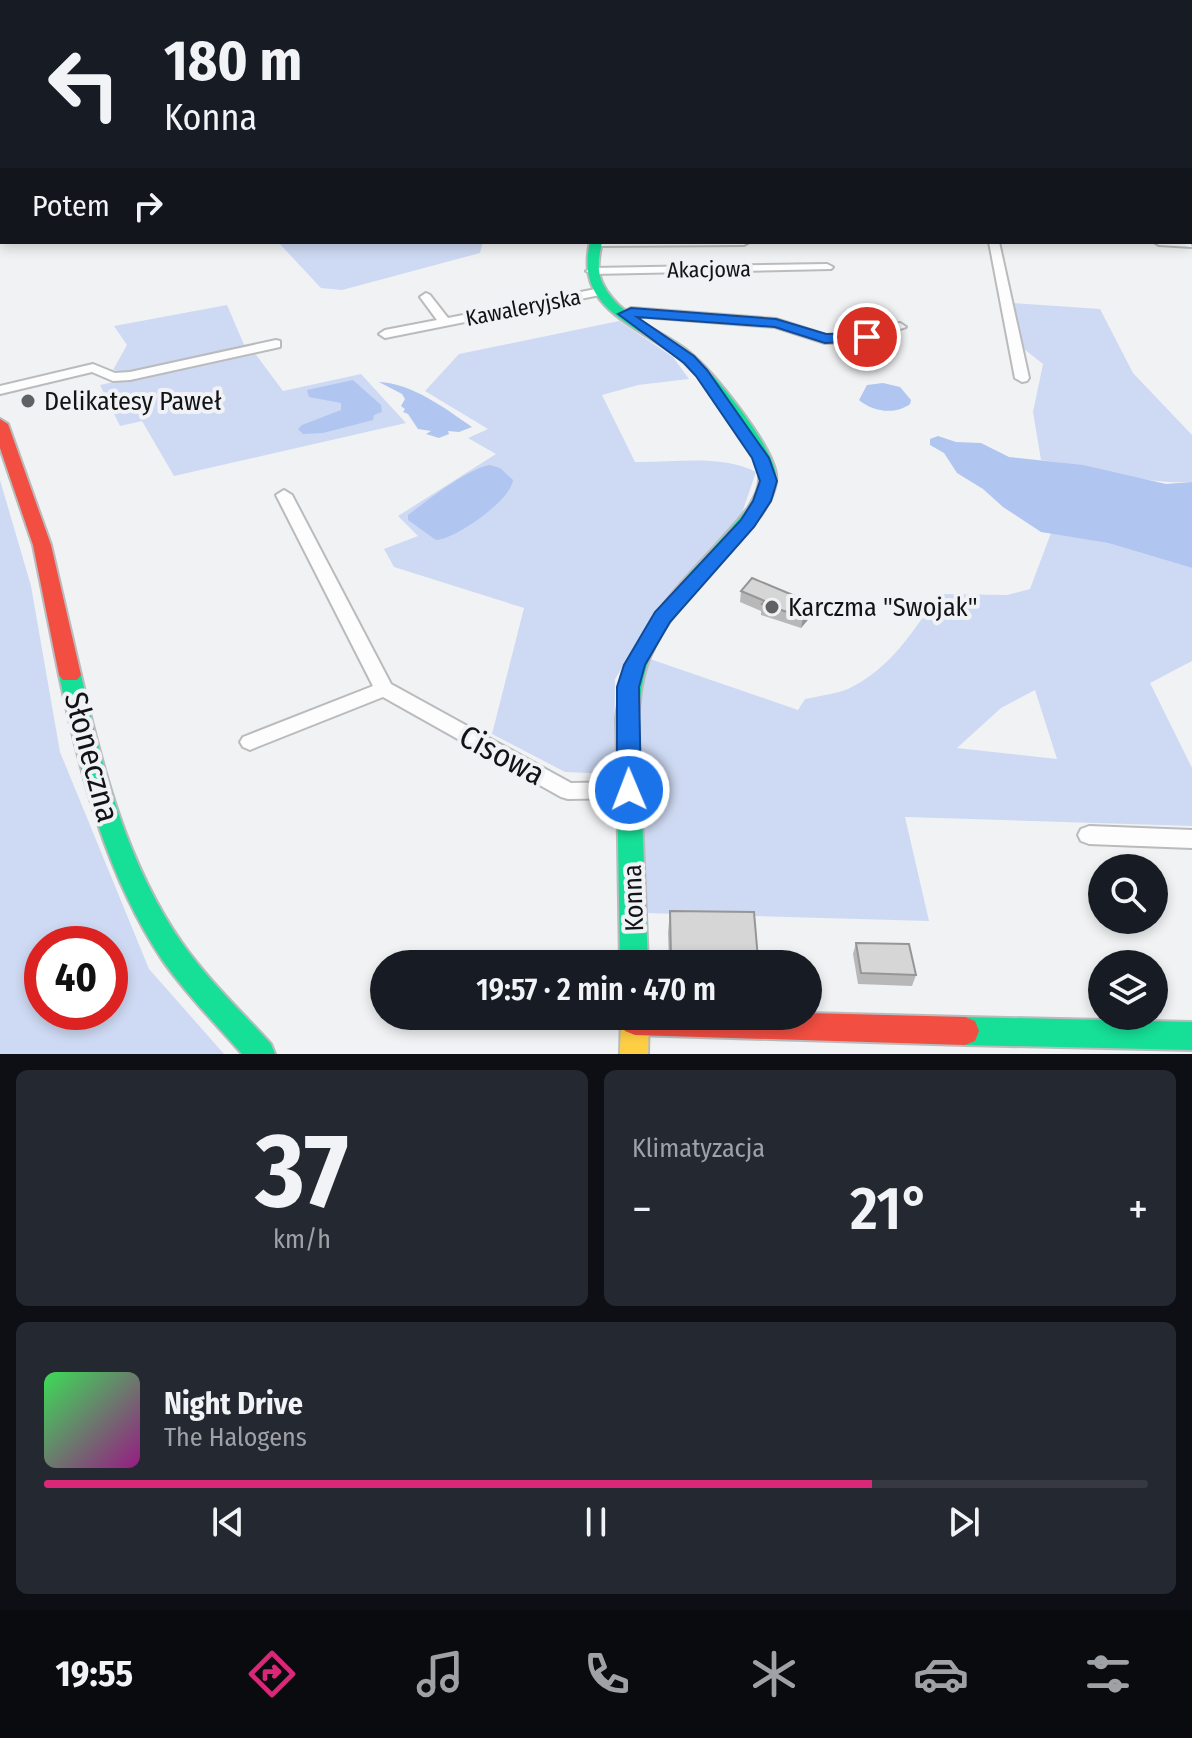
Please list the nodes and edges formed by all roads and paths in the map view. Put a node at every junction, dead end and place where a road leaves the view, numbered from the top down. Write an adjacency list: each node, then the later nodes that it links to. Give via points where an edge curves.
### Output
1 (595, 244): 4 (street, Konna)
2 (994, 244): 12 (street)
3 (827, 267): 4 (street, Akacjowa)
4 (592, 271): 5 (street, Konna)
5 (601, 292): 7 (street, Konna); 8 (street, Kawaleryjska)
6 (426, 297): 8 (street, Kawaleryjska)
7 (625, 314): 9 (street, via 776,323 825,339 861,338); 18 (street, Konna, via 701,373 761,458 768,481 748,523 663,617 634,665 628,687)
8 (445, 323): 10 (street, Kawaleryjska)
9 (900, 327)
10 (385, 334)
11 (276, 344): 13 (street, via 130,376 113,377 93,368)
12 (1022, 378)
13 (0, 390)
14 (0, 424): 25 (street, Słoneczna, via 42,545 83,738 119,852 171,949)
15 (284, 495): 16 (street)
16 (384, 689): 17 (street); 18 (street, Cisowa, via 568,791)
17 (250, 742)
18 (629, 790): 21 (street, Konna)
19 (1089, 835): 20 (street)
20 (1192, 839)
21 (634, 950)
22 (822, 1028): 24 (street)
23 (635, 1030): 26 (street)
24 (1192, 1036)
25 (261, 1054)
26 (634, 1054)

